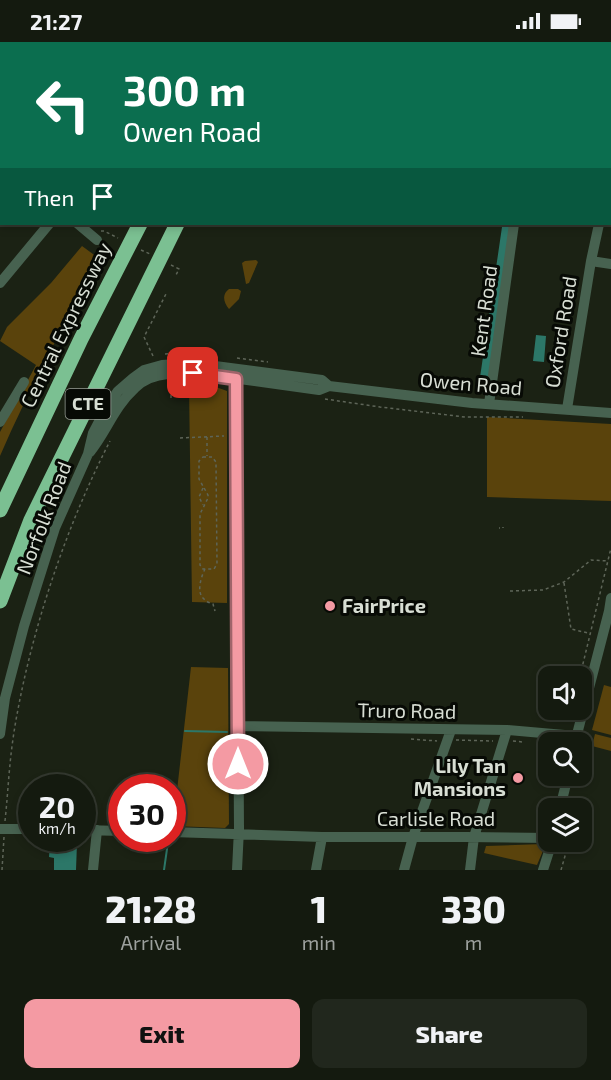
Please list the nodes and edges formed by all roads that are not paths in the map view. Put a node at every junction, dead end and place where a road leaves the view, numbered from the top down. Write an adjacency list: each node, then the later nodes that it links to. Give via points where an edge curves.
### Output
1 (48, 225): 15 (street)
2 (79, 225): 9 (street)
3 (128, 225): 11 (highway)
4 (139, 225): 11 (highway, Central Expressway / CTE)
5 (176, 225): 10 (highway, CTE)
6 (183, 225): 10 (highway)
7 (514, 225): 18 (street, Kent Road)
8 (599, 225): 12 (street, Oxford Road)
9 (97, 240)
10 (168, 241): 24 (highway, CTE, via 31,520)
11 (124, 253): 23 (highway, Central Expressway / CTE)
12 (592, 257): 13 (street, Oxford Road); 14 (street, Oxford Road); 19 (street, Oxford Road)
13 (611, 257)
14 (611, 264)
15 (0, 283)
16 (236, 369): 18 (street, Owen Road, via 322,380 329,386); 22 (street, Owen Road, via 192,363 144,370 118,391 106,408); 26 (street)
17 (24, 382): 21 (street)
18 (489, 404): 19 (street, Owen Road)
19 (567, 409): 20 (street, Owen Road)
20 (611, 413)
21 (0, 422)
22 (88, 454): 30 (street, Norfolk Road, via 55,528 24,626)
23 (0, 510)
24 (0, 601)
25 (610, 605): 29 (street)
26 (238, 726): 27 (street, Truro Road); 37 (street)
27 (451, 730): 28 (street, Truro Road); 39 (street)
28 (507, 730): 31 (street, Truro Road); 40 (street)
29 (577, 732)
30 (0, 734)
31 (538, 734)
32 (2, 829): 33 (street)
33 (18, 830)
34 (97, 830): 35 (street); 43 (street)
35 (108, 830)
36 (186, 832): 37 (street, Carlisle Road)
37 (239, 834): 38 (street, Carlisle Road); 44 (street)
38 (322, 837): 39 (street, Carlisle Road); 45 (street)
39 (413, 837): 40 (street, Carlisle Road); 46 (street)
40 (474, 837): 41 (street, Carlisle Road); 47 (street)
41 (538, 838)
42 (549, 852): 48 (street)
43 (93, 870)
44 (237, 870)
45 (316, 870)
46 (404, 870)
47 (470, 870)
48 (543, 870)

